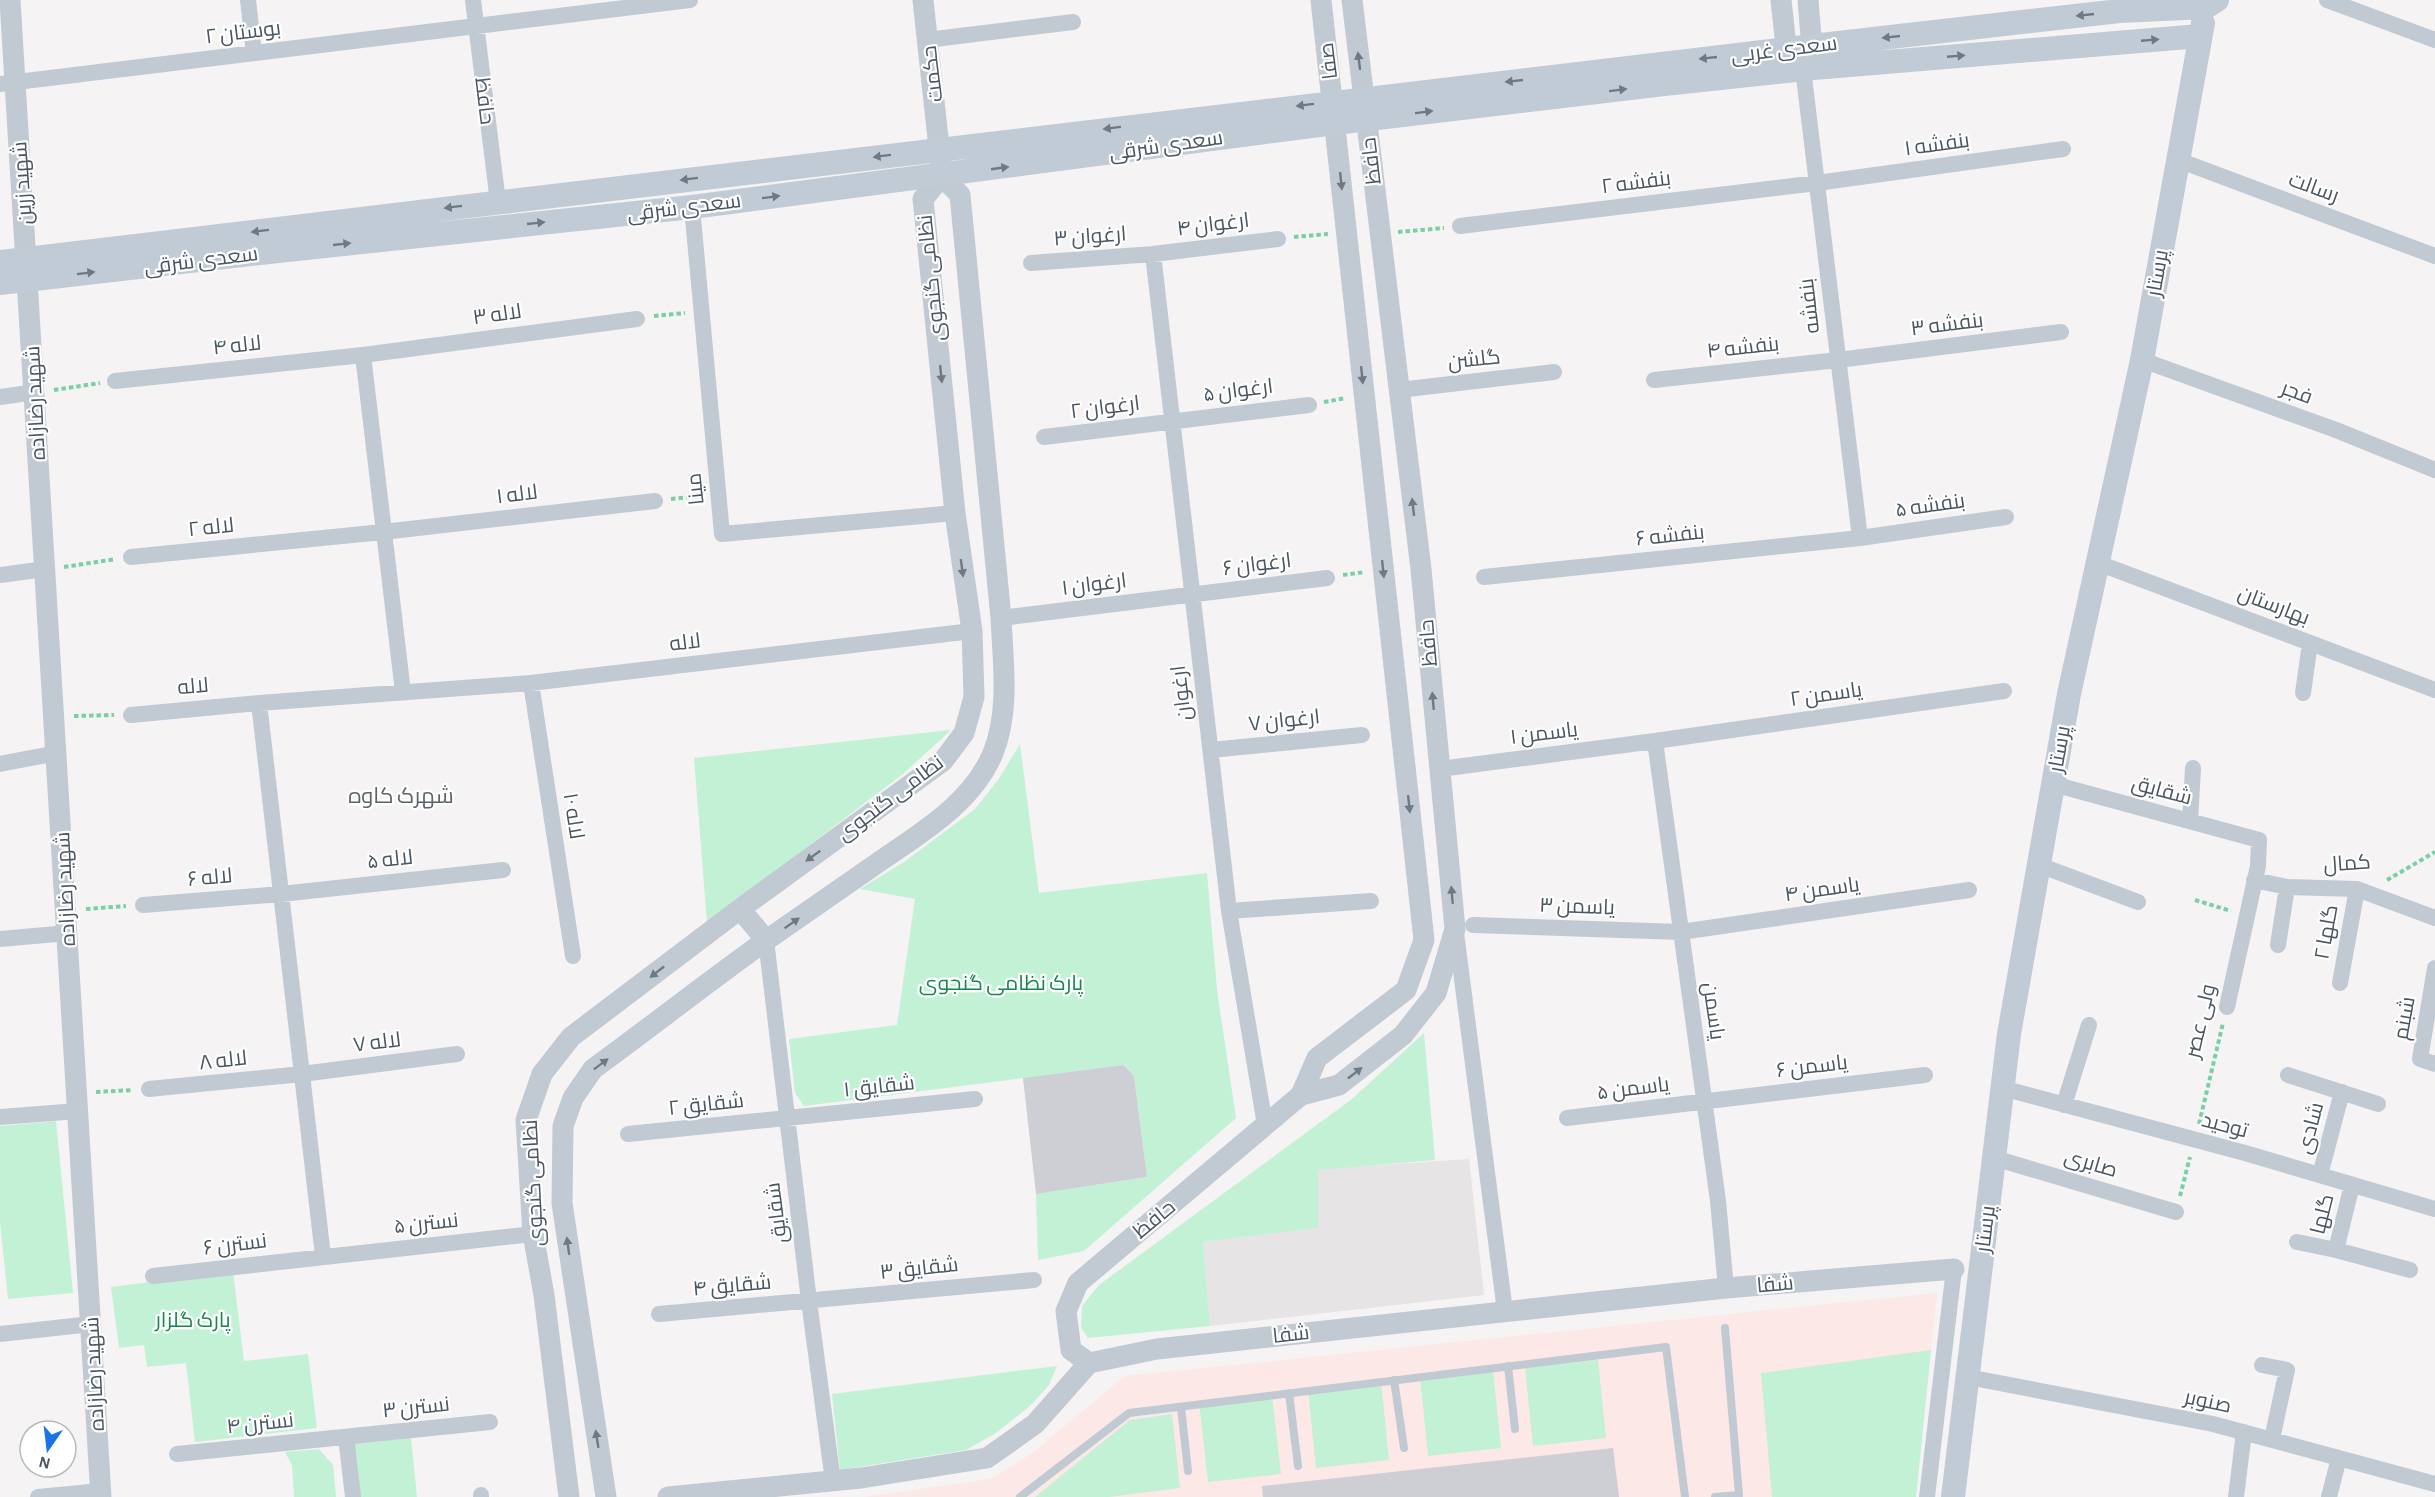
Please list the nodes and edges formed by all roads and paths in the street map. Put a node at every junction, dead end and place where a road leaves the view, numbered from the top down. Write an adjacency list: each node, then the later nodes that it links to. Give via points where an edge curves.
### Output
1 (10, 0): 20 (street, شهید زرین)
2 (248, 0): 18 (street)
3 (472, 0): 14 (street, حافظ)
4 (690, 0): 14 (street, بوستان ۲)
5 (923, 0): 16 (street, حکمت)
6 (1321, 0): 22 (street, صفا)
7 (1352, 0): 21 (street, صفا, one-way to 7)
8 (1781, 0): 19 (street)
9 (1808, 0): 19 (street)
10 (2327, 0): 17 (street)
11 (2209, 2): 12 (main road, سعدی غربی); 15 (main road, پرستار)
12 (2119, 6): 19 (main road, سعدی غربی, one-way to 19)
13 (1073, 22): 16 (street)
14 (476, 26): 18 (street, بوستان ۲); 28 (street, حافظ)
15 (2200, 36): 19 (main road, سعدی غربی, one-way to 15); 25 (main road, پرستار)
16 (927, 40): 23 (street, حکمت)
17 (2435, 40)
18 (254, 53): 20 (street, بوستان ۲)
19 (1801, 61): 21 (main road, سعدی غربی); 27 (street, بنفشه)
20 (8, 83): 38 (street, شهید زرین)
21 (1365, 109): 22 (main road, سعدی شرقی); 32 (street, حافظ)
22 (1334, 112): 23 (main road, سعدی شرقی, one-way to 23); 26 (main road, سعدی شرقی, one-way to 22); 31 (street, حافظ, one-way to 31)
23 (940, 149): 26 (street, حکمت); 28 (main road, سعدی شرقی, one-way to 28)
24 (2063, 149): 27 (street, بنفشه ۱)
25 (2178, 160): 35 (street, رسالت); 45 (main road, پرستار)
26 (942, 176): 29 (main road, سعدی شرقی, one-way to 26); 59 (street, نظامی گنجوی, one-way to 59, via 923,199); 71 (street, نظامی گنجوی, via 960,195)
27 (1817, 183): 30 (street, بنفشه ۲); 44 (street, بنفشه)
28 (498, 202): 38 (main road, سعدی شرقی, one-way to 38)
29 (692, 207): 38 (main road, سعدی شرقی, one-way to 29, via 278,250); 40 (street, مینا)
30 (1460, 226): 32 (path)
31 (1347, 232): 33 (path); 51 (street, حافظ, one-way to 51)
32 (1380, 234): 49 (street, حافظ)
33 (1278, 239): 34 (street, ارغوان ۴)
34 (1153, 254): 37 (street, ارغوان ۳); 54 (street, ارغوان)
35 (2435, 256)
36 (0, 262): 38 (main road, سعدی شرقی)
37 (1031, 263)
38 (27, 269): 39 (main road, سعدی شرقی); 50 (street, شهید رضازاده)
39 (0, 283)
40 (701, 311): 41 (path); 57 (street, مینا)
41 (637, 318): 43 (street, لاله ۳)
42 (2061, 332): 44 (street, بنفشه ۳)
43 (363, 355): 48 (street, لاله ۴); 61 (street)
44 (1838, 360): 47 (street, بنفشه ۴); 62 (street, بنفشه)
45 (2142, 360): 56 (street, فجر); 64 (main road, پرستار)
46 (1554, 372): 49 (street, گلشن)
47 (1654, 380)
48 (115, 381): 50 (path)
49 (1399, 390): 88 (street, حافظ, one-way to 49)
50 (35, 392): 52 (street); 66 (street, شهید رضازاده)
51 (1364, 394): 53 (path); 65 (street, حافظ)
52 (0, 397)
53 (1309, 405): 54 (street, ارغوان ۵)
54 (1173, 421): 55 (street, ارغوان ۲); 70 (street, ارغوان)
55 (1044, 437)
56 (2435, 470)
57 (718, 494): 58 (path); 59 (street, مینا, via 722,534)
58 (655, 501): 61 (street, لاله ۱)
59 (955, 513): 72 (street, نظامی گنجوی, one-way to 72)
60 (2006, 517): 62 (street, بنفشه ۵)
61 (383, 532): 63 (street, لاله ۲); 77 (street)
62 (1860, 538): 68 (street, بنفشه ۶)
63 (131, 557): 66 (path)
64 (2098, 563): 73 (street, بهارستان); 90 (main road, پرستار)
65 (1383, 568): 69 (path); 89 (street, حافظ, one-way to 89)
66 (45, 569): 67 (street); 81 (street, شهید رضازاده)
67 (0, 575)
68 (1484, 577)
69 (1327, 578): 70 (street, ارغوان ۶)
70 (1192, 594): 71 (street, ارغوان ۱); 84 (street, ارغوان)
71 (1001, 618): 114 (street, نظامی گنجوی, one-way to 71, via 930,826 958,804 976,782 993,753 1002,718)
72 (972, 631): 74 (street, لاله); 105 (street, نظامی گنجوی, one-way to 105, via 974,697 964,733 943,761)
73 (2310, 643): 75 (street, بهارستان); 78 (street)
74 (531, 683): 77 (street, لاله); 116 (street, لاله ۱۰)
75 (2435, 690)
76 (2004, 691): 83 (street, یاسمن ۲)
77 (403, 692): 79 (street, لاله)
78 (2303, 693)
79 (259, 703): 80 (street, لاله); 100 (street)
80 (131, 715): 81 (path)
81 (55, 717): 85 (street, شهید رضازاده)
82 (1362, 735): 84 (street, ارغوان ۷)
83 (1654, 741): 88 (street, یاسمن ۱); 111 (street, یاسمن)
84 (1211, 750): 107 (street, ارغوان)
85 (57, 753): 86 (street); 106 (street, شهید رضازاده)
86 (0, 764)
87 (2193, 768): 91 (street)
88 (1440, 769): 89 (street); 110 (street, حافظ, one-way to 88)
89 (1406, 778): 129 (street, حافظ, one-way to 129, via 1424,940 1406,990 1317,1058)
90 (2053, 784): 91 (street, شقایق); 94 (main road, پرستار)
91 (2190, 821): 92 (street, شقایق)
92 (2259, 840): 96 (street, ولی عصر)
93 (2435, 852): 98 (path, کمال, via 2378,885)
94 (2039, 865): 103 (street); 126 (main road, پرستار)
95 (503, 870): 100 (street, لاله ۵)
96 (2254, 880): 97 (street, کمال); 108 (street, ولی عصر)
97 (2287, 887): 98 (street, کمال); 115 (street)
98 (2357, 889): 109 (street); 118 (street, گلها ۲)
99 (1969, 890): 111 (street, یاسمن ۴)
100 (281, 894): 104 (street, لاله ۶); 123 (street)
101 (2195, 900): 108 (path)
102 (1371, 901): 107 (street)
103 (2138, 902)
104 (143, 905): 106 (path)
105 (741, 909): 114 (street); 146 (street, نظامی گنجوی, one-way to 146, via 571,1037 542,1074 526,1120)
106 (67, 910): 112 (street, شهید رضازاده)
107 (1229, 911): 138 (street, ارغوان)
108 (2246, 915): 119 (street, ولی عصر)
109 (2435, 918)
110 (1464, 927): 111 (street, یاسمن ۳); 129 (street, حافظ, one-way to 110, via 1339,1085 1403,1035 1436,993); 156 (street)
111 (1681, 932): 131 (street, یاسمن)
112 (68, 933): 113 (street); 132 (street, شهید رضازاده)
113 (0, 939)
114 (766, 940): 136 (street, شقایق); 161 (street, نظامی گنجوی, one-way to 114, via 562,1203 563,1126 573,1098 593,1070)
115 (2278, 945)
116 (573, 956)
117 (2435, 968): 122 (street, شبنم, via 2420,1059)
118 (2340, 983)
119 (2227, 1007): 140 (path, ولی عصر)
120 (2089, 1025): 134 (street)
121 (457, 1054): 123 (street, لاله ۷)
122 (2435, 1064)
123 (302, 1074): 127 (street, لاله ۸); 149 (street)
124 (1925, 1075): 131 (street, یاسمن ۶)
125 (2288, 1075): 128 (street)
126 (2002, 1088): 134 (street, توحید); 141 (main road, پرستار)
127 (149, 1089): 132 (path)
128 (2342, 1092): 133 (street); 142 (street, شادی)
129 (1301, 1095): 138 (street, حافظ)
130 (975, 1099): 136 (street, شقایق ۱)
131 (1704, 1101): 137 (street, یاسمن ۵); 154 (street, یاسمن)
132 (78, 1102): 135 (street); 158 (street, شهید رضازاده)
133 (2378, 1104)
134 (2064, 1105): 140 (street, توحید)
135 (0, 1117)
136 (788, 1118): 139 (street, شقایق ۲); 155 (street, شقایق)
137 (1567, 1118)
138 (1265, 1125): 163 (street, حافظ, via 1078,1283 1066,1311 1071,1350)
139 (628, 1134)
140 (2195, 1140): 142 (street, توحید); 145 (path, ولی عصر)
141 (1994, 1158): 145 (street, صابری); 166 (main road, پرستار)
142 (2320, 1175): 143 (street, توحید)
143 (2352, 1185): 144 (street, توحید); 148 (street, گلها)
144 (2435, 1209)
145 (2176, 1212)
146 (533, 1234): 149 (street, نسترن ۵); 162 (street, نظامی گنجوی)
147 (2297, 1242): 148 (street, گلها)
148 (2336, 1250): 151 (street)
149 (323, 1256): 152 (street, نسترن ۶)
150 (1954, 1269): 154 (street, شفا); 191 (street)
151 (2410, 1270)
152 (153, 1276)
153 (1034, 1280): 155 (street, شقایق ۳)
154 (1726, 1288): 156 (street, شفا)
155 (809, 1301): 157 (street, شقایق ۴); 180 (street, شقایق)
156 (1505, 1311): 163 (street, شفا, via 1157,1348)
157 (659, 1314)
158 (91, 1324): 160 (street); 182 (street, شهید رضازاده)
159 (1725, 1328): 190 (lane, via 1739,1495)
160 (0, 1334)
161 (585, 1356): 162 (street); 186 (street, نظامی گنجوی, one-way to 161)
162 (552, 1361): 185 (street, نظامی گنجوی)
163 (1089, 1363): 180 (street, via 1035,1424 987,1458)
164 (2262, 1365): 174 (street, via 2287,1370)
165 (1508, 1366): 167 (lane); 171 (lane); 189 (lane, via 1666,1347)
166 (1968, 1377): 172 (street, صنوبر); 192 (main road, پرستار)
167 (1394, 1380): 168 (lane); 175 (lane)
168 (1289, 1393): 169 (lane); 178 (lane)
169 (1181, 1407): 179 (lane); 188 (lane, via 1130,1413)
170 (490, 1422): 173 (street, نسترن ۳)
171 (1515, 1429)
172 (2244, 1432): 174 (street, صنوبر); 193 (street)
173 (346, 1437): 176 (street, نسترن ۴); 184 (street)
174 (2272, 1440): 177 (street, صنوبر)
175 (1404, 1448)
176 (177, 1454)
177 (2339, 1458): 181 (street, صنوبر); 194 (street)
178 (1298, 1466)
179 (1188, 1471)
180 (833, 1481): 187 (street)
181 (2435, 1484)
182 (101, 1494): 183 (street)
183 (38, 1497)
184 (353, 1497)
185 (569, 1497)
186 (606, 1497)
187 (668, 1497)
188 (1020, 1497)
189 (1684, 1497)
190 (1715, 1497)
191 (1927, 1497)
192 (1953, 1497)
193 (2236, 1497)
194 (2329, 1497)

